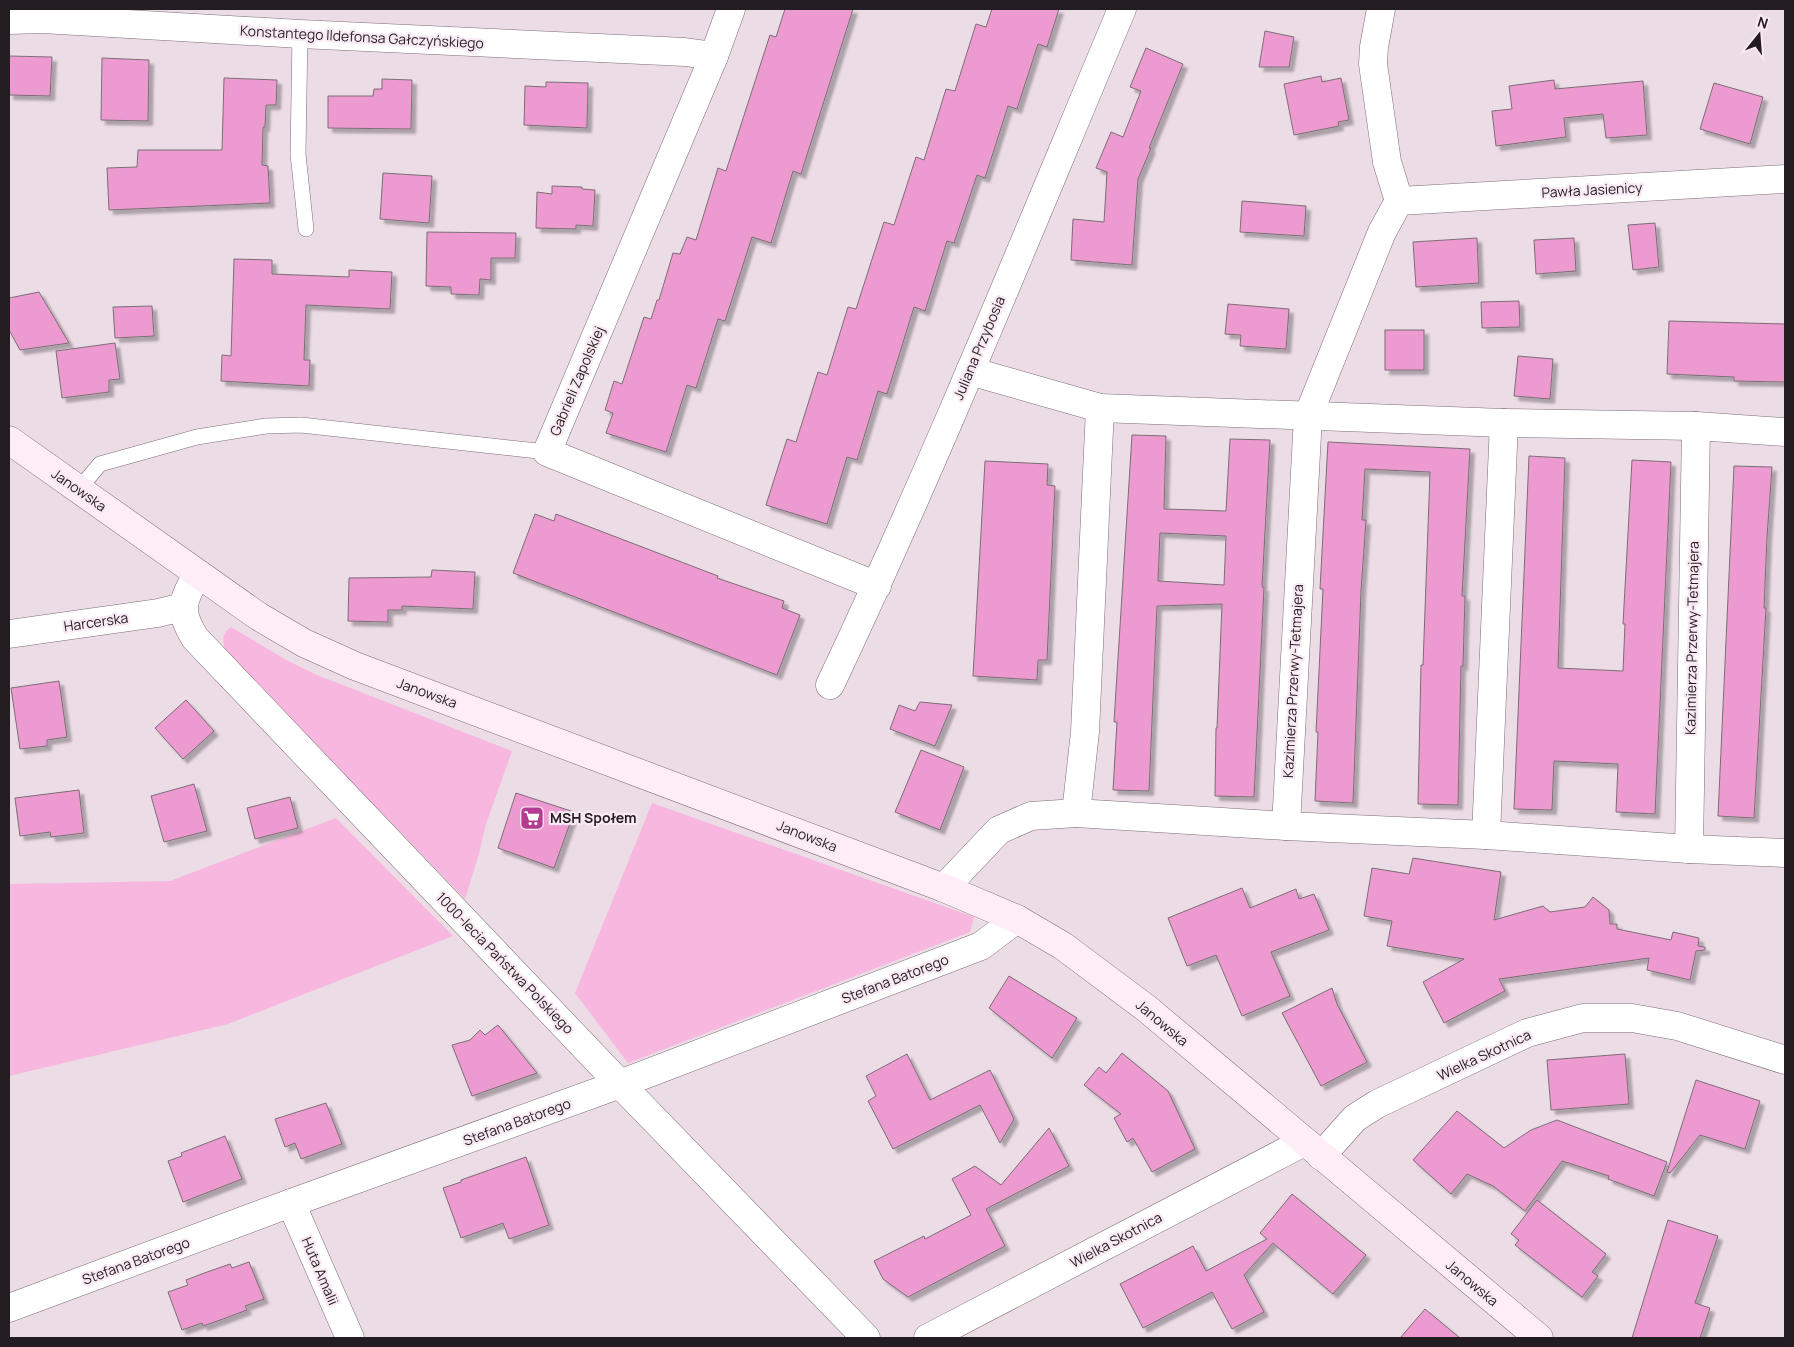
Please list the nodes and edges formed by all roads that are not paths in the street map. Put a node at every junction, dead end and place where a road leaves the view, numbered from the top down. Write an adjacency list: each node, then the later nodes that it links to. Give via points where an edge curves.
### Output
1 (731, 9): 6 (street, Gabrieli Zapolskiej)
2 (1122, 9): 10 (street, Juliana Przybosia)
3 (1381, 9): 8 (street, via 1373,64 1387,162)
4 (9, 20): 5 (street, Konstantego Ildefonsa Gałczyńskiego)
5 (300, 34): 6 (street, Konstantego Ildefonsa Gałczyńskiego); 9 (lane, via 298,154)
6 (714, 56): 17 (street, Gabrieli Zapolskiej)
7 (1785, 179): 8 (street, Pawła Jasienicy)
8 (1399, 201): 12 (street, via 1382,232)
9 (306, 229)
10 (970, 371): 11 (street); 20 (street, Juliana Przybosia)
11 (1100, 408): 12 (street); 24 (street, via 1085,732)
12 (1308, 416): 13 (street); 25 (street, Kazimierza Przerwy-Tetmajera)
13 (1504, 423): 14 (street); 26 (street)
14 (1696, 426): 15 (street); 27 (street, Kazimierza Przerwy-Tetmajera)
15 (1785, 432)
16 (9, 440): 18 (street, Janowska)
17 (547, 452): 18 (lane, via 300,426 266,426 197,437 100,464); 20 (street, Gabrieli Zapolskiej)
18 (78, 490): 19 (street, Janowska)
19 (198, 574): 21 (street); 29 (street, Janowska, via 304,643 355,666)
20 (877, 586): 23 (street, Juliana Przybosia)
21 (183, 607): 22 (street, Harcerska); 32 (street, 1000-lecia Państwa Polskiego, via 186,624 196,638)
22 (9, 634)
23 (830, 685)
24 (1076, 813): 25 (street); 29 (street, via 1031,816 999,830)
25 (1286, 826): 26 (street)
26 (1486, 835): 27 (street)
27 (1689, 849): 28 (street)
28 (1785, 853)
29 (944, 888): 30 (street, Janowska)
30 (1016, 920): 32 (street, Stefana Batorego, via 981,946); 33 (street, Janowska, via 1063,946 1146,1008)
31 (1785, 1060): 33 (street, Wielka Skotnica, via 1677,1026 1632,1018 1584,1018 1527,1033 1377,1104)
32 (620, 1084): 34 (street, Stefana Batorego); 37 (street, 1000-lecia Państwa Polskiego)
33 (1313, 1149): 38 (street, Wielka Skotnica); 39 (street, Janowska)
34 (291, 1203): 35 (street, Stefana Batorego); 36 (street, Huta Amalii)
35 (9, 1308)
36 (350, 1338)
37 (866, 1338)
38 (928, 1338)
39 (1539, 1338)

